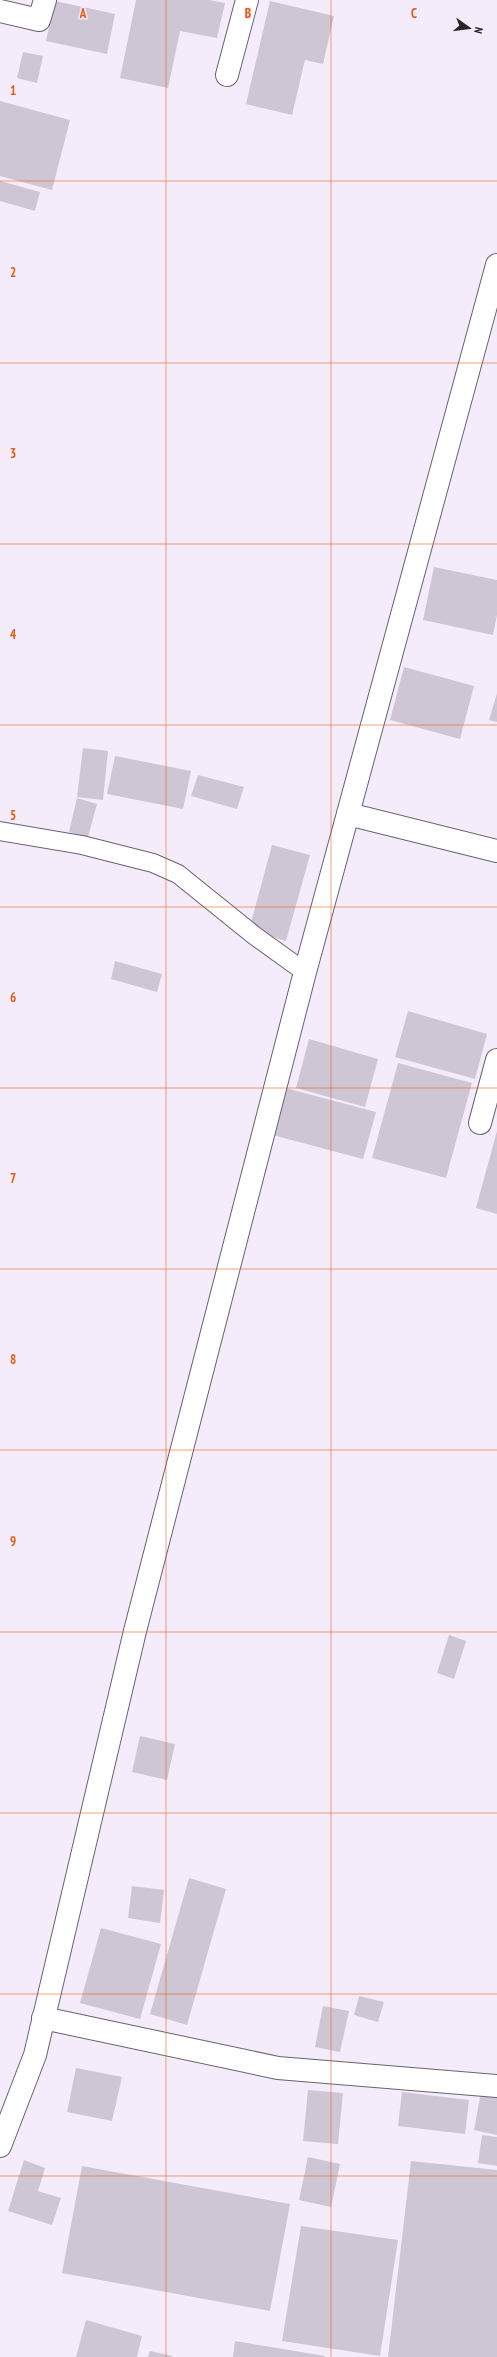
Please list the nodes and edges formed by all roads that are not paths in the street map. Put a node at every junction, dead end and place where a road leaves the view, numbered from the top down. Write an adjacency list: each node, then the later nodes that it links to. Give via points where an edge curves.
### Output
1 (45, 0): 3 (street, via 39,20)
2 (246, 0): 4 (street)
3 (0, 11)
4 (227, 75)
5 (497, 265): 6 (street)
6 (348, 814): 8 (street); 9 (street)
7 (0, 832): 9 (lane, via 82,845 153,862 178,874)
8 (497, 851)
9 (305, 972): 12 (street, via 135,1631)
10 (497, 1060): 11 (street)
11 (480, 1123)
12 (43, 2018): 13 (street, via 278,2068); 14 (street, via 35,2055)
13 (497, 2086)
14 (0, 2146)

